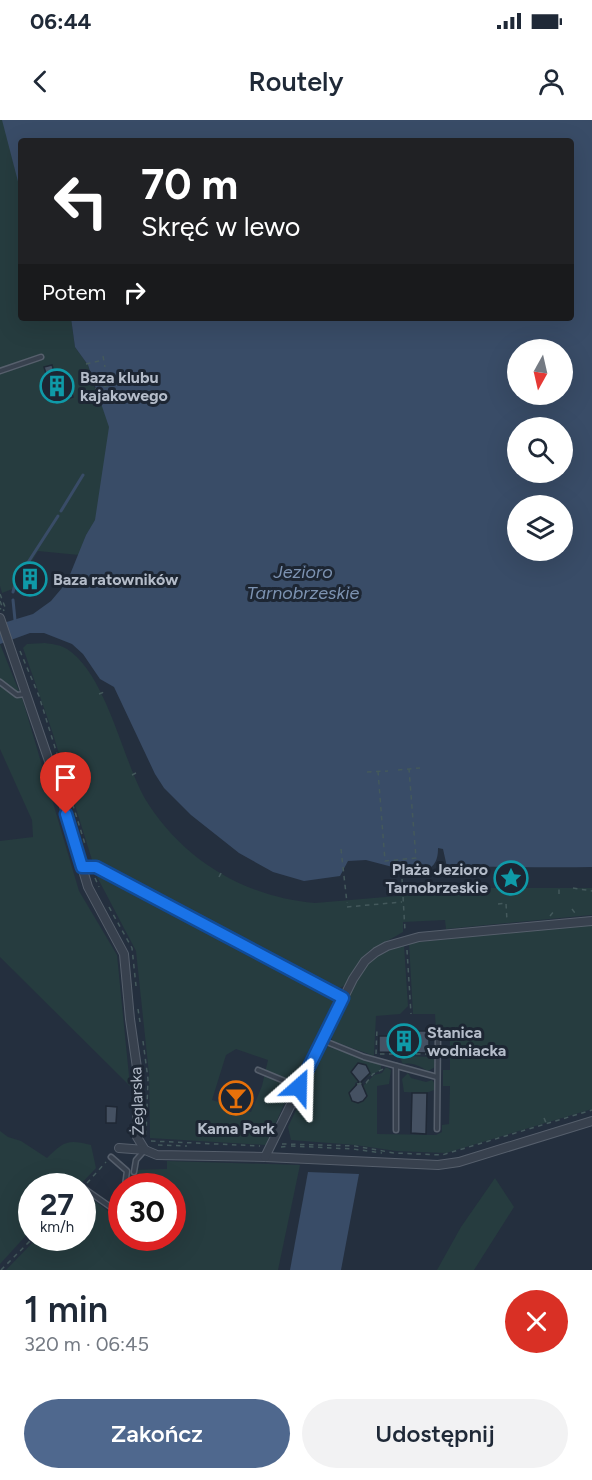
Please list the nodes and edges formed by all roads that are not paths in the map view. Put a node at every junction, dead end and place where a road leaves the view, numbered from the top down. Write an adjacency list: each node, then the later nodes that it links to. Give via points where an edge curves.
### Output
1 (41, 357): 2 (lane)
2 (0, 371)
3 (0, 618): 5 (street, Żeglarska)
4 (0, 681): 5 (lane, via 17,694)
5 (27, 694): 6 (street, Żeglarska)
6 (82, 867): 8 (lane, via 91,867); 19 (street, Żeglarska, via 88,887 124,954 138,1075 137,1137)
7 (592, 921): 8 (street, via 406,940 387,946 365,961)
8 (343, 998): 10 (street)
9 (438, 1033): 13 (lane)
10 (321, 1040): 11 (lane); 14 (street)
11 (396, 1066): 13 (lane); 17 (lane)
12 (258, 1070): 14 (lane)
13 (437, 1077): 16 (lane)
14 (299, 1087): 21 (street)
15 (592, 1121): 21 (street, Żeglarska, via 450,1164)
16 (437, 1129)
17 (396, 1130)
18 (119, 1148): 19 (street)
19 (145, 1150): 21 (street, Żeglarska, via 157,1155); 22 (lane, via 136,1160)
20 (111, 1157): 23 (lane)
21 (266, 1157)
22 (134, 1172)
23 (127, 1173)

